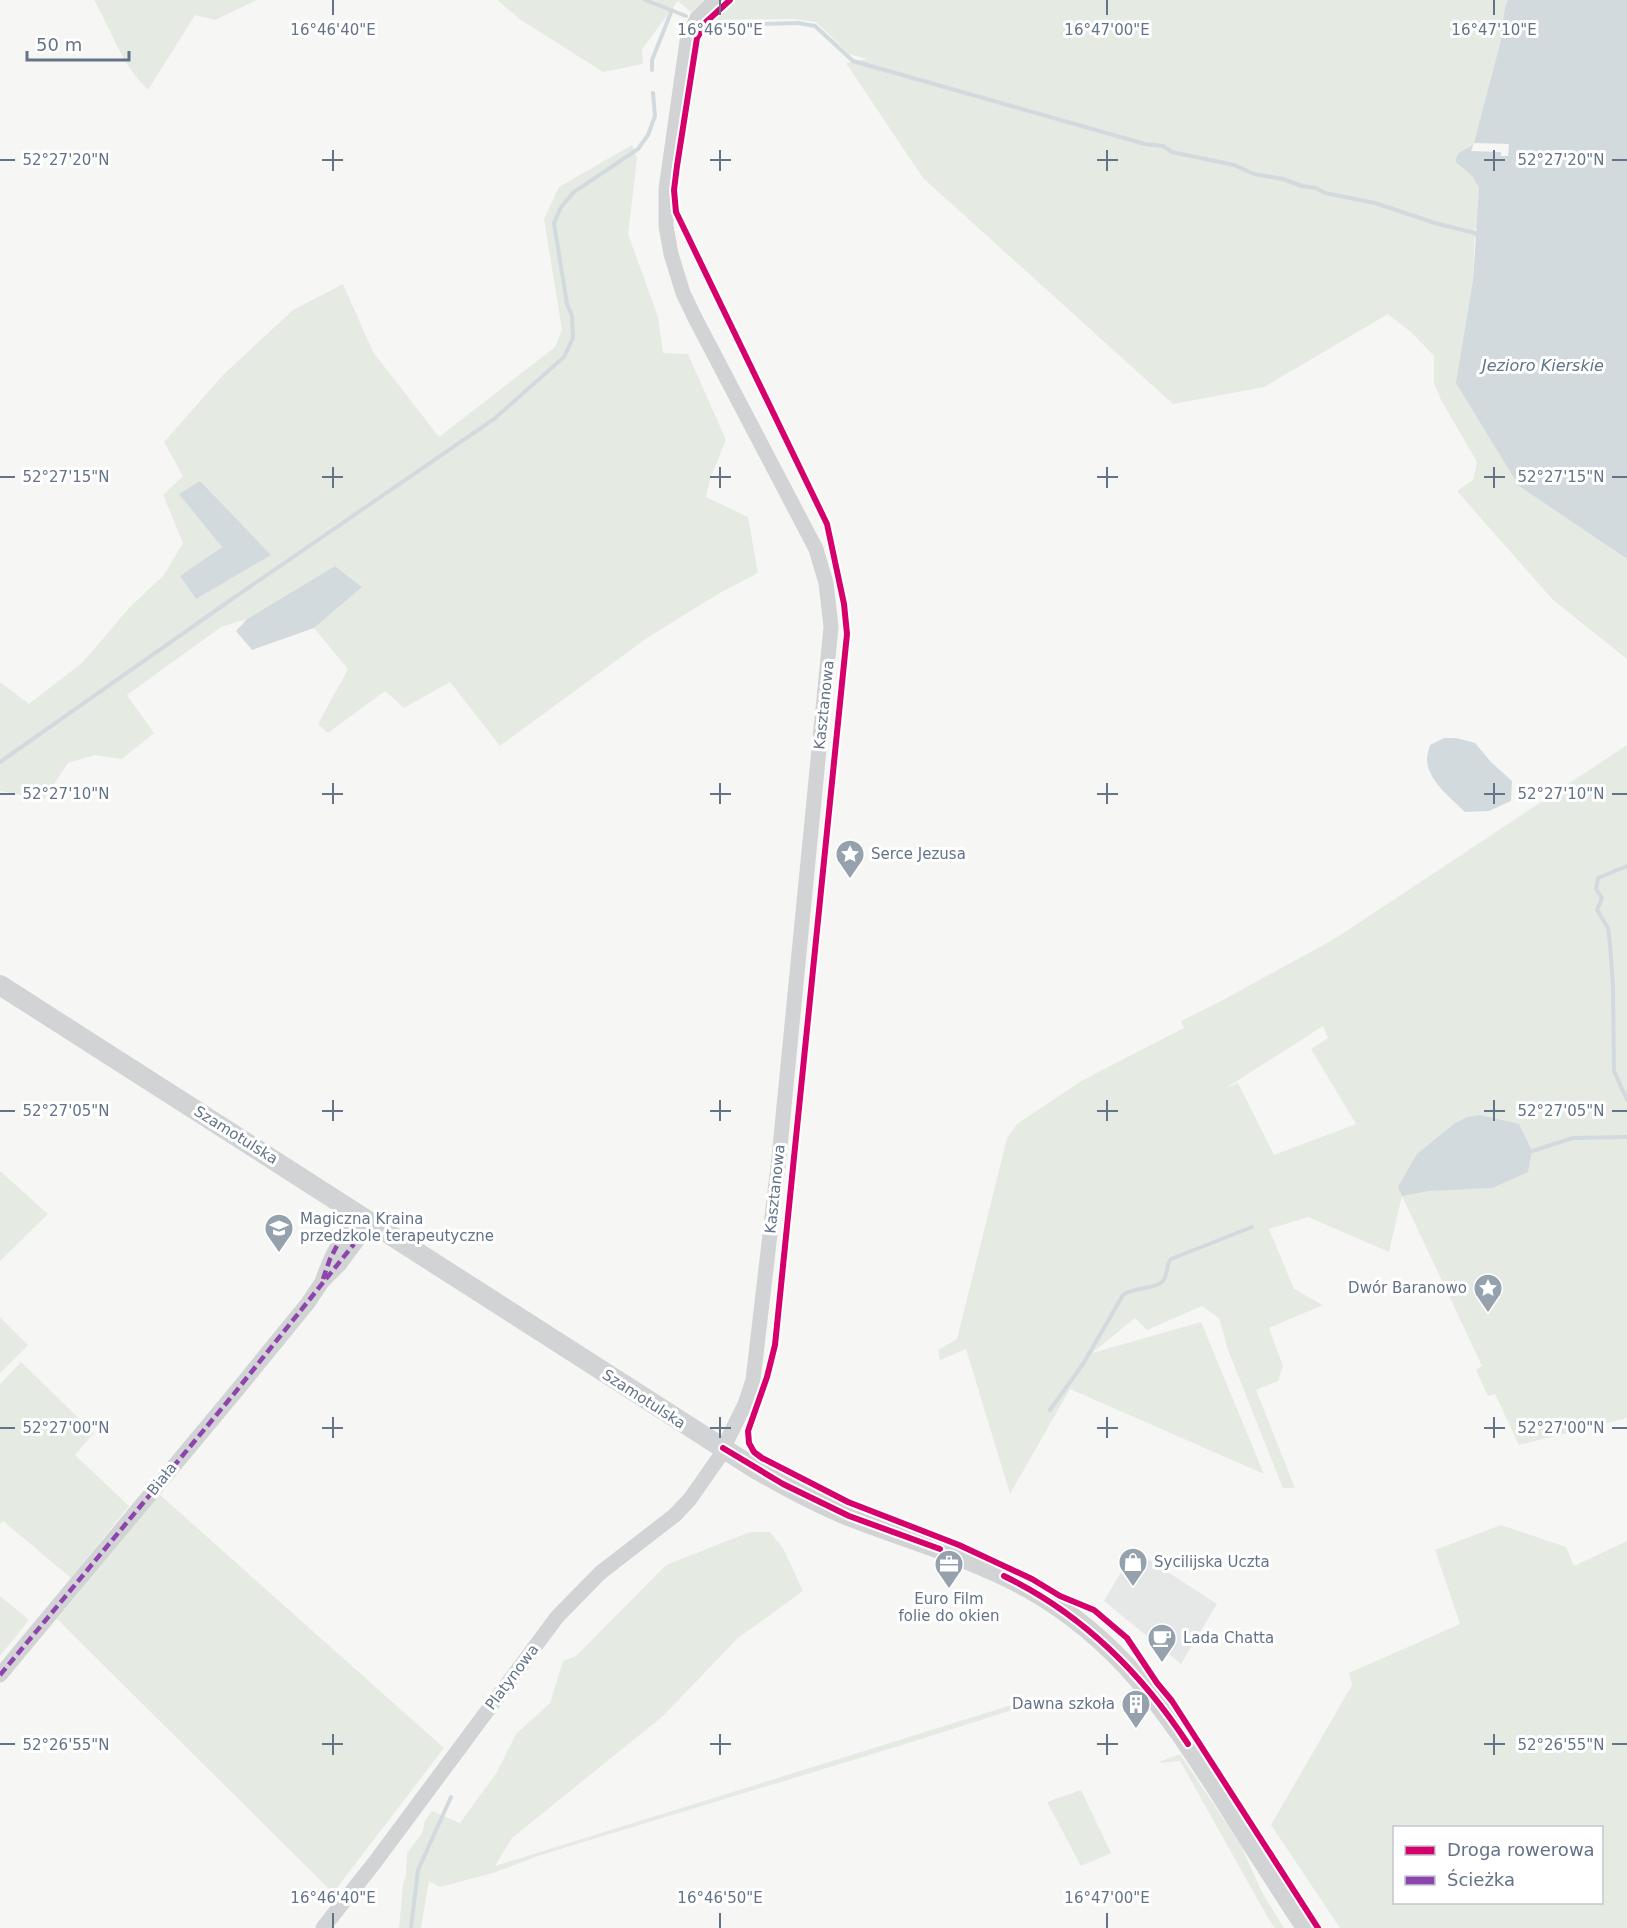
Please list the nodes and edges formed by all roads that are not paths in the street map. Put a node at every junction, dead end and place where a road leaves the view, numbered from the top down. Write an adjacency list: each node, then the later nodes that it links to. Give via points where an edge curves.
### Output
1 (715, 0): 4 (street, Kasztanowa, via 697,18 687,41 666,189 671,254 695,318 816,549 826,583 831,627 757,1359 745,1404)
2 (0, 985): 3 (street, Szamotulska)
3 (365, 1218): 4 (street, Szamotulska); 5 (street, Biała, via 339,1265)
4 (723, 1448): 6 (street, Platynowa, via 710,1472 675,1515 600,1573 557,1617); 7 (street, Szamotulska, via 783,1484 849,1516 1007,1578 1049,1601 1084,1627 1121,1659 1166,1712)
5 (0, 1675)
6 (323, 1928)
7 (1306, 1928)

